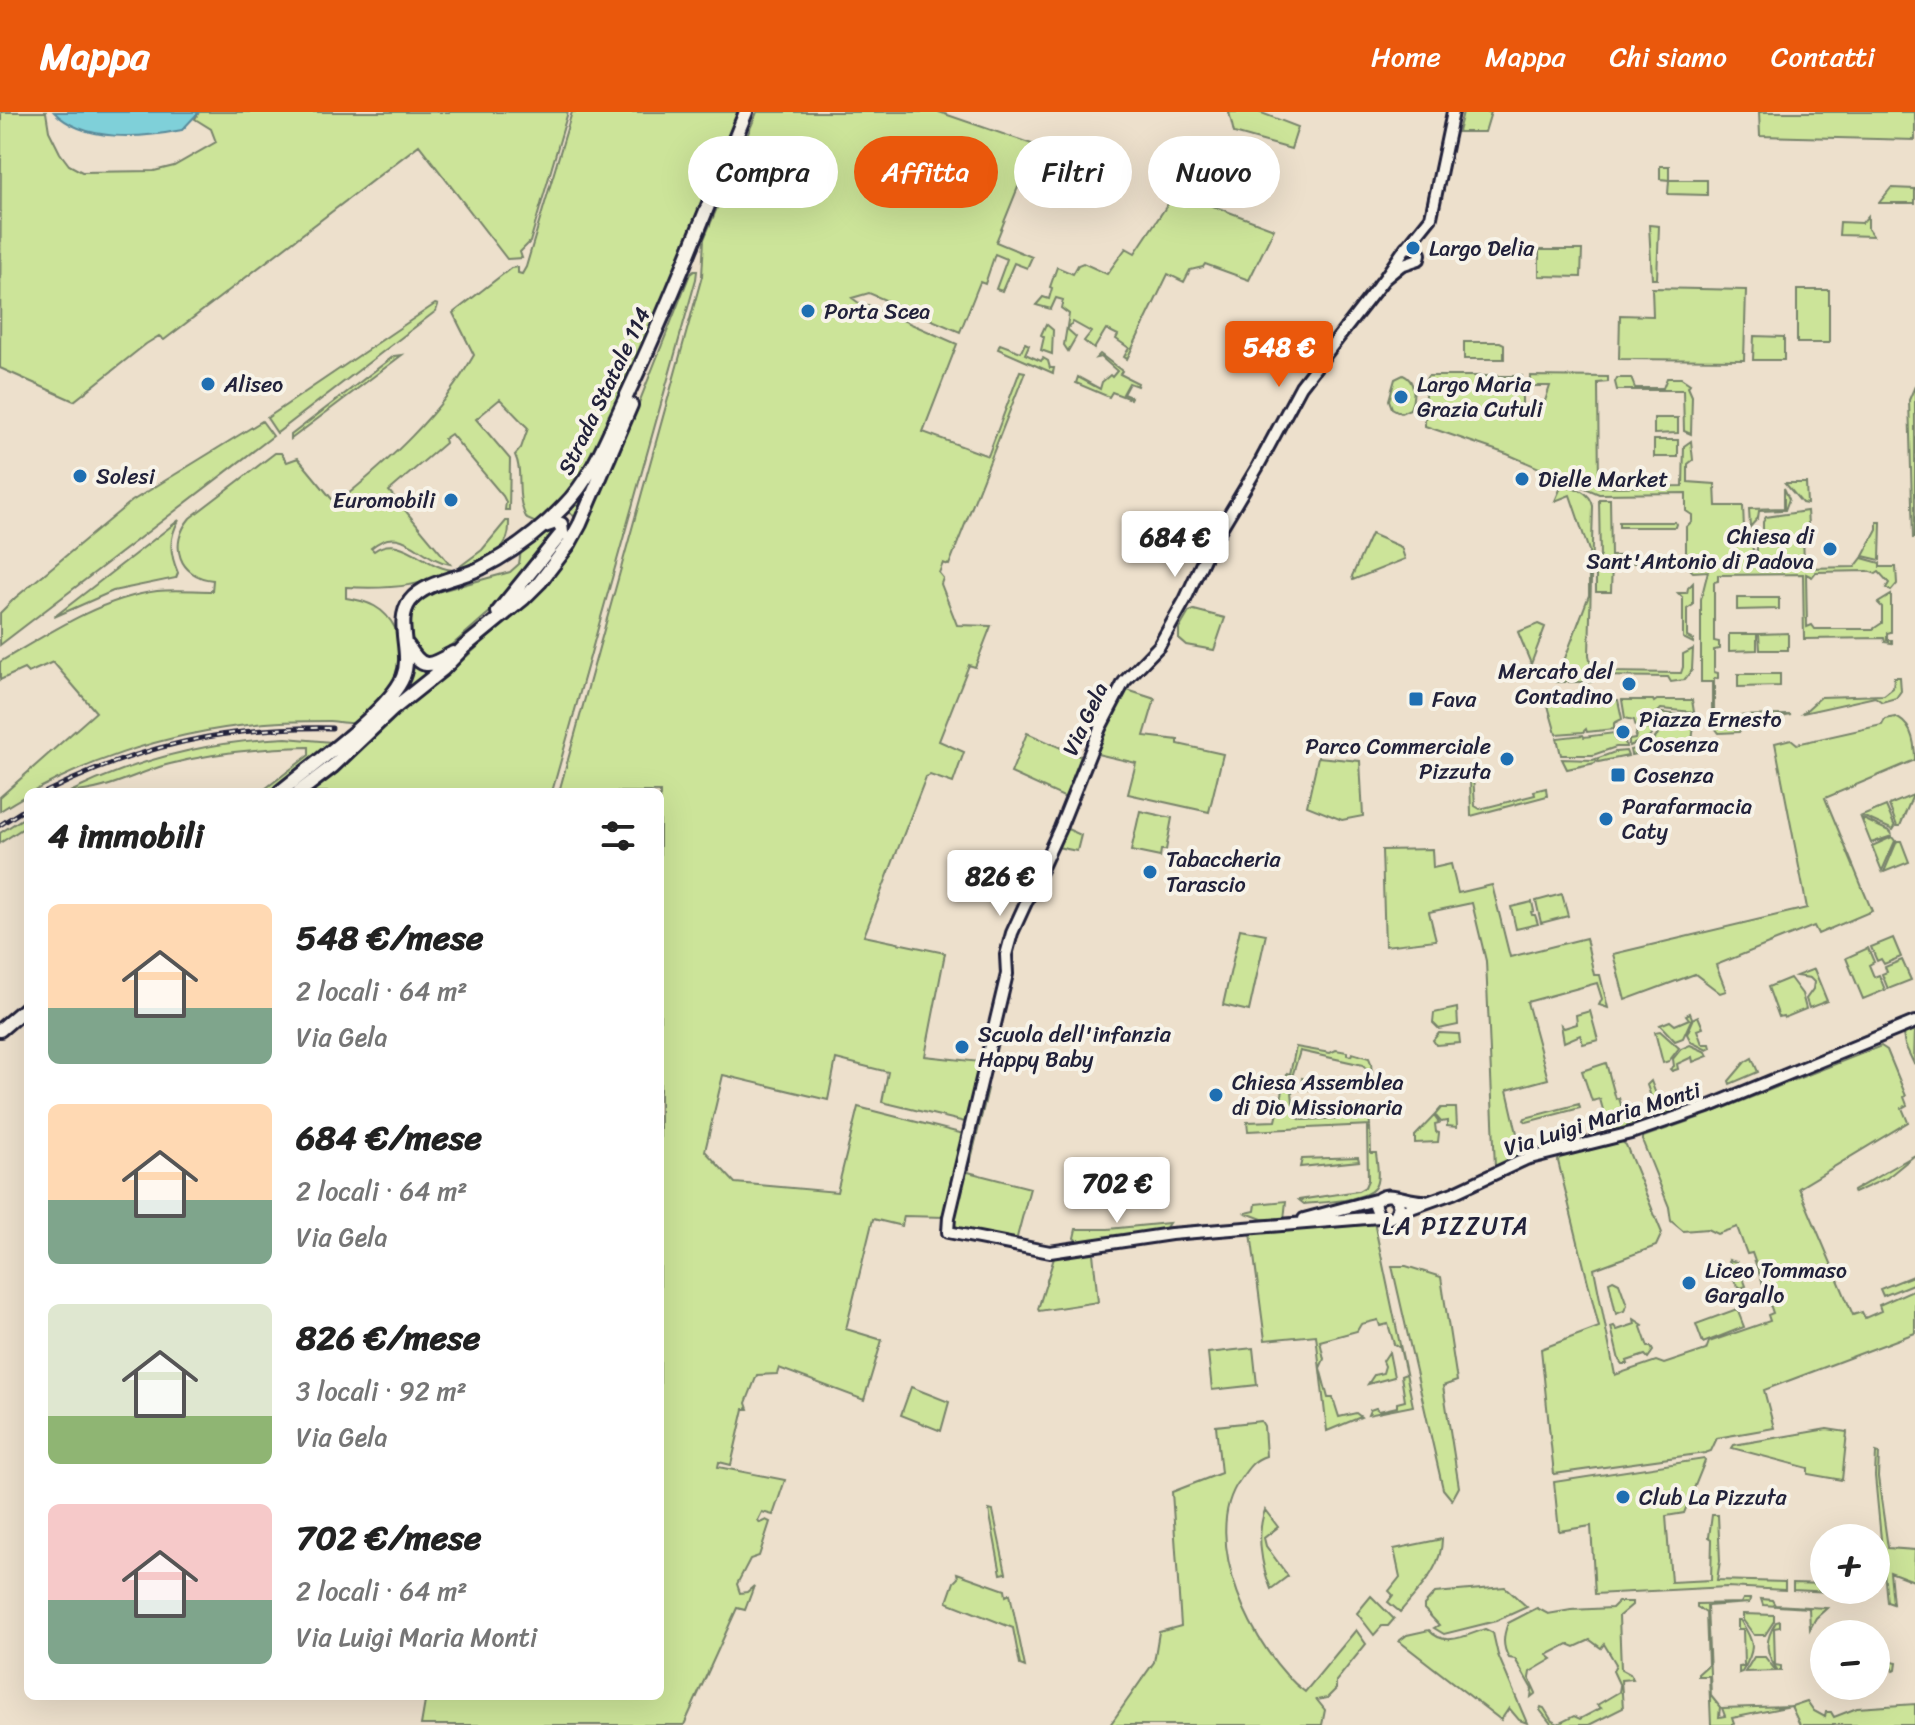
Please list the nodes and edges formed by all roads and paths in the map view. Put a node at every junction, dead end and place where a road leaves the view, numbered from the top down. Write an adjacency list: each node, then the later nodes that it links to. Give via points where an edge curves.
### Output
1 (746, 112): 9 (main road, Strada Statale 114, via 650,347 592,469)
2 (753, 112): 10 (main road, Strada Statale 114, via 580,524 540,582)
3 (1453, 112): 4 (street)
4 (1430, 219): 5 (street); 6 (street)
5 (1405, 249): 6 (street, via 1414,246); 7 (street); 8 (street)
6 (1420, 254): 7 (street)
7 (1407, 262): 8 (street)
8 (1384, 279): 25 (street, Via Gela, via 1301,386 1159,646 1124,682 1100,728 1012,933 948,1232 1050,1252)
9 (543, 526): 10 (main road, via 556,522 562,533); 11 (main road, Strada Statale 114, via 483,567 417,594 403,615)
10 (487, 628): 12 (main road, Strada Statale 114)
11 (407, 643): 12 (main road, via 417,661 427,665); 13 (main road, Strada Statale 114, via 405,671 391,697)
12 (464, 647): 14 (main road, Strada Statale 114)
13 (285, 788)
14 (304, 788)
15 (24, 1009): 18 (main road)
16 (24, 1018): 19 (main road)
17 (1915, 1022): 22 (street, Via Luigi Maria Monti, via 1710,1106 1631,1133 1526,1159)
18 (0, 1030)
19 (0, 1038)
20 (1395, 1197): 21 (street, via 1384,1194); 22 (street); 23 (street)
21 (1375, 1200): 24 (street); 25 (street)
22 (1434, 1200): 23 (street, Via Luigi Maria Monti)
23 (1397, 1213): 24 (street, via 1389,1219)
24 (1379, 1217): 25 (street)
25 (1285, 1224)

